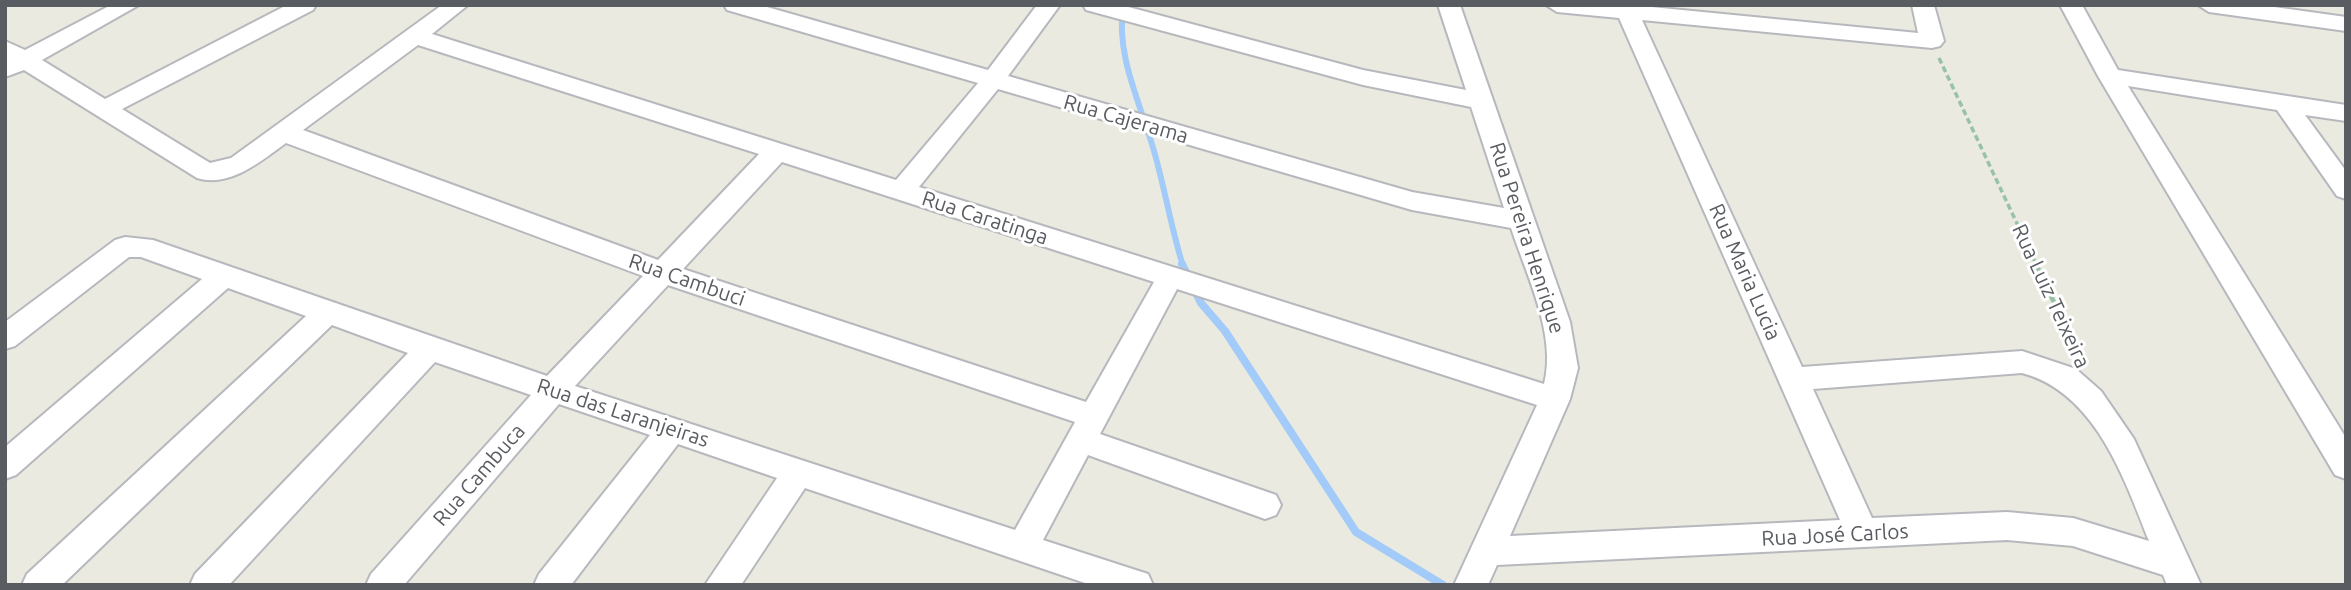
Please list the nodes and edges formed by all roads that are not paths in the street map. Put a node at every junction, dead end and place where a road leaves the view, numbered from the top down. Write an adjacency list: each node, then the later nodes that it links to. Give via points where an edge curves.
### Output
1 (128, 5): 15 (street)
2 (305, 5): 20 (street)
3 (457, 5): 14 (street)
4 (735, 5): 17 (street, Rua Cajerama)
5 (1049, 5): 17 (street)
6 (1449, 5): 18 (street, Rua Pereira Henrique)
7 (1556, 5): 12 (street)
8 (1923, 5): 12 (street, via 1931,41)
9 (2071, 5): 16 (street)
10 (2209, 5): 13 (street)
11 (1096, 6): 18 (street, via 1363,78)
12 (1627, 11): 33 (street, Rua Maria Lucia)
13 (2346, 24)
14 (415, 36): 22 (street); 23 (street, Rua Caratinga)
15 (12, 59): 20 (street)
16 (2110, 76): 19 (street); 39 (street)
17 (994, 79): 25 (street); 26 (street, Rua Cajerama, via 1412,201)
18 (1484, 102): 26 (street, Rua Pereira Henrique)
19 (2286, 104): 21 (street); 24 (street)
20 (106, 108): 22 (street, via 206,172 239,165)
21 (2346, 113)
22 (285, 132): 27 (street, Rua Cambuci)
23 (776, 151): 25 (street, Rua Caratinga); 27 (street, Rua Cambuca)
24 (2346, 190)
25 (901, 191): 29 (street, Rua Caratinga)
26 (1520, 220): 35 (street, Rua Pereira Henrique, via 1556,322 1563,368)
27 (663, 273): 34 (street, Rua Cambuca); 36 (street, Rua Cambuci)
28 (222, 276): 30 (street, Rua das Laranjeiras); 31 (street, Rua das Laranjeiras, via 144,247 125,247); 38 (street)
29 (1173, 278): 35 (street, Rua Caratinga); 36 (street)
30 (327, 313): 32 (street, Rua das Laranjeiras); 46 (street)
31 (5, 338)
32 (430, 349): 34 (street, Rua das Laranjeiras); 47 (street)
33 (1793, 379): 42 (street, Rua Maria Lucia); 45 (street, via 2022,362 2045,367 2070,380 2112,425)
34 (553, 390): 37 (street, Rua das Laranjeiras); 48 (street, Rua Cambuca)
35 (1555, 400): 44 (street, Rua Pereira Henrique)
36 (1087, 428): 41 (street, Rua Cambuci); 43 (street)
37 (672, 429): 40 (street, Rua das Laranjeiras); 49 (street)
38 (5, 466)
39 (2346, 466)
40 (799, 471): 43 (street, Rua das Laranjeiras); 50 (street)
41 (1265, 505)
42 (1863, 534): 44 (street, Rua José Carlos); 45 (street, Rua José Carlos, via 2047,528 2118,544)
43 (1023, 546): 51 (street, Rua das Laranjeiras)
44 (1481, 565)
45 (2180, 574)
46 (39, 585)
47 (207, 585)
48 (383, 585)
49 (551, 585)
50 (722, 585)
51 (1136, 585)

